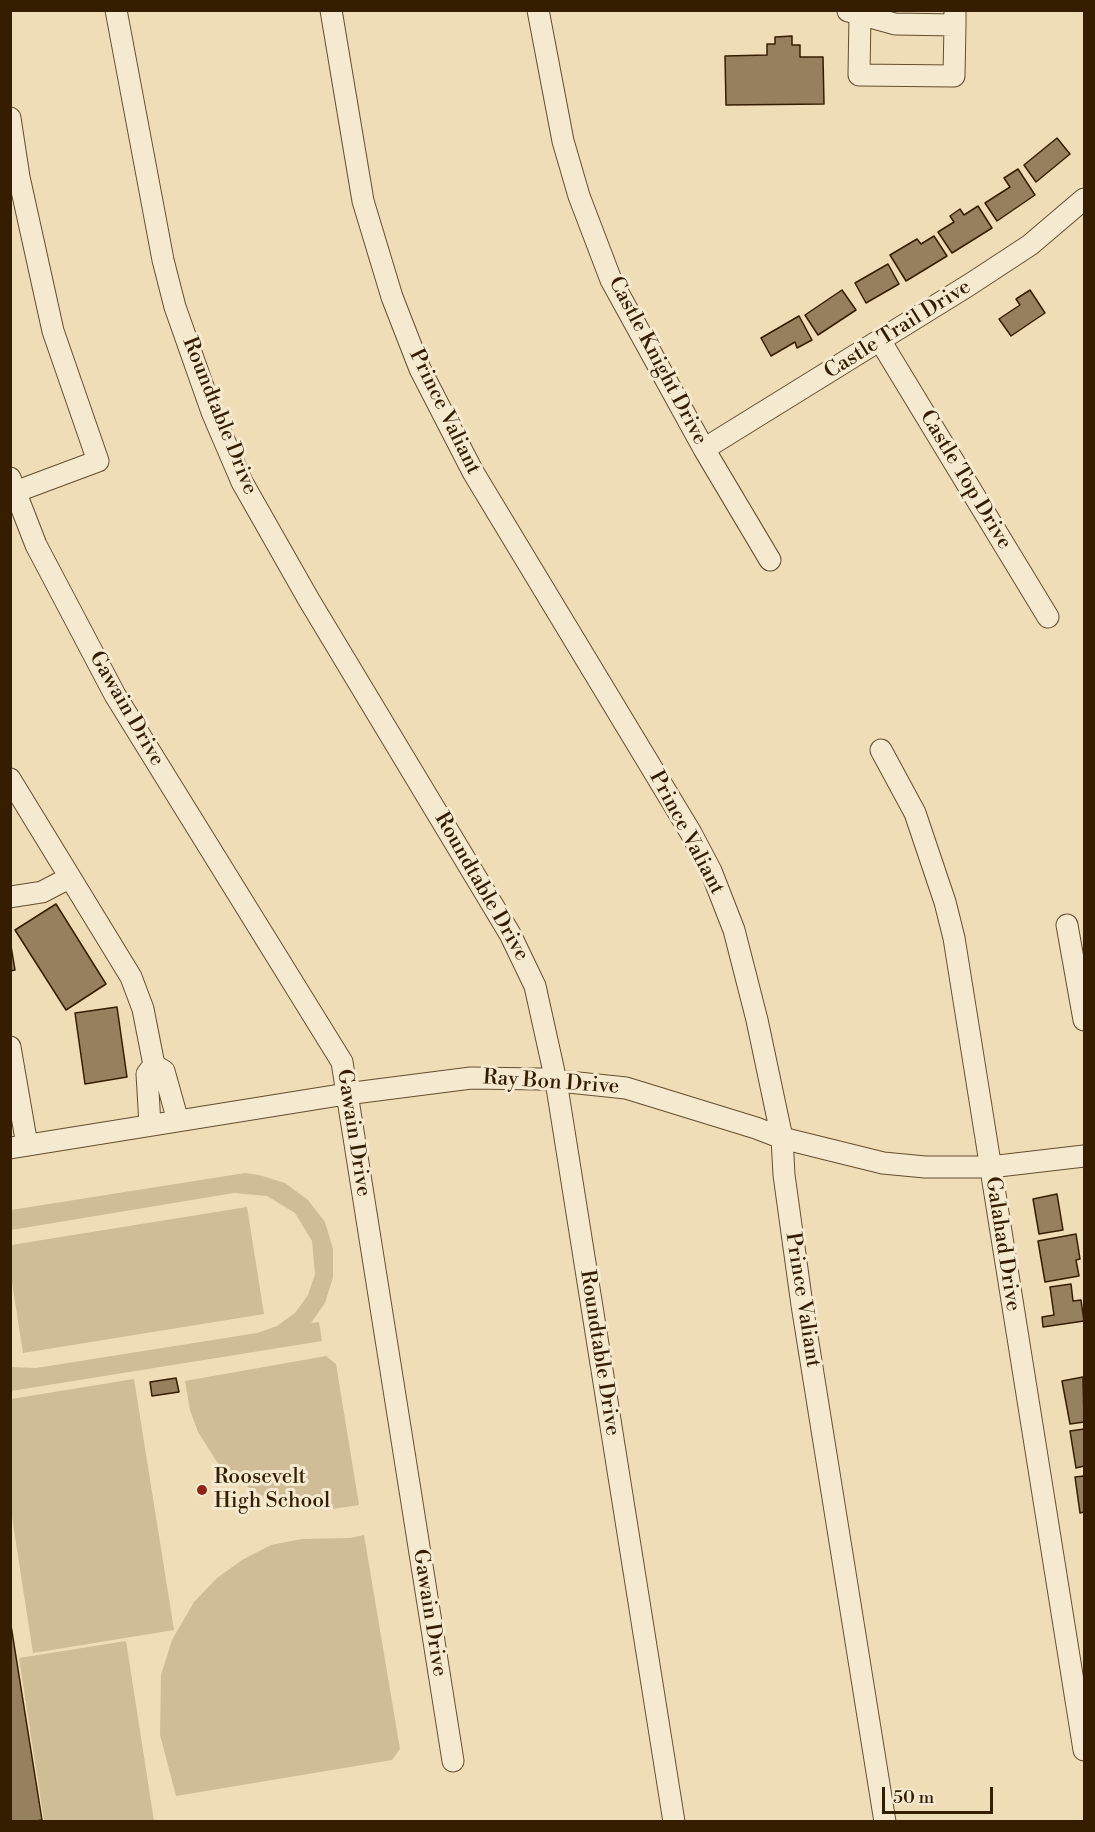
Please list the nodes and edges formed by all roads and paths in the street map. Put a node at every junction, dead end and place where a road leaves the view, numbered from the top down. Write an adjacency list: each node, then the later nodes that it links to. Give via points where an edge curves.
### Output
1 (116, 10): 21 (street, Roundtable Drive, via 163,260 212,411 242,482 309,600 525,960 543,1012)
2 (331, 10): 25 (street, Prince Valiant, via 363,201 385,276 416,358 472,472 711,871 742,957)
3 (538, 10): 9 (street, Castle Knight Drive, via 563,141 579,196 621,302)
4 (854, 12): 5 (street, via 895,24); 5 (street, via 859,75 954,75)
5 (955, 18)
6 (10, 118): 10 (street, via 53,332 98,461)
7 (1084, 199): 8 (street, Castle Trail Drive, via 1030,244)
8 (881, 342): 9 (street, Castle Trail Drive); 12 (street, Castle Top Drive)
9 (704, 449): 11 (street, Castle Knight Drive)
10 (13, 485): 22 (street, Gawain Drive, via 36,545 115,695 342,1062)
11 (770, 561)
12 (1048, 617)
13 (881, 750): 28 (street, Galahad Drive, via 915,813 945,902)
14 (10, 779): 15 (street)
15 (69, 878): 16 (street, via 42,892); 20 (street, via 131,977 143,1009)
16 (10, 897)
17 (1067, 925): 18 (street)
18 (1084, 1019)
19 (11, 1053): 26 (street)
20 (154, 1065): 23 (street, via 164,1071); 24 (street, via 147,1074)
21 (556, 1081): 22 (street, Ray Bon Drive, via 471,1078); 25 (street, Ray Bon Drive, via 626,1088); 31 (street, Roundtable Drive)
22 (346, 1094): 23 (street, Ray Bon Drive); 30 (street, Gawain Drive)
23 (178, 1121): 24 (street, Ray Bon Drive)
24 (150, 1125): 26 (street, Ray Bon Drive)
25 (782, 1138): 28 (street, Ray Bon Drive, via 883,1163); 32 (street, Prince Valiant, via 802,1305)
26 (19, 1147)
27 (1084, 1156): 28 (street, Ray Bon Drive)
28 (990, 1167): 29 (street, Galahad Drive)
29 (1084, 1750)
30 (453, 1761)
31 (674, 1821)
32 (885, 1821)

